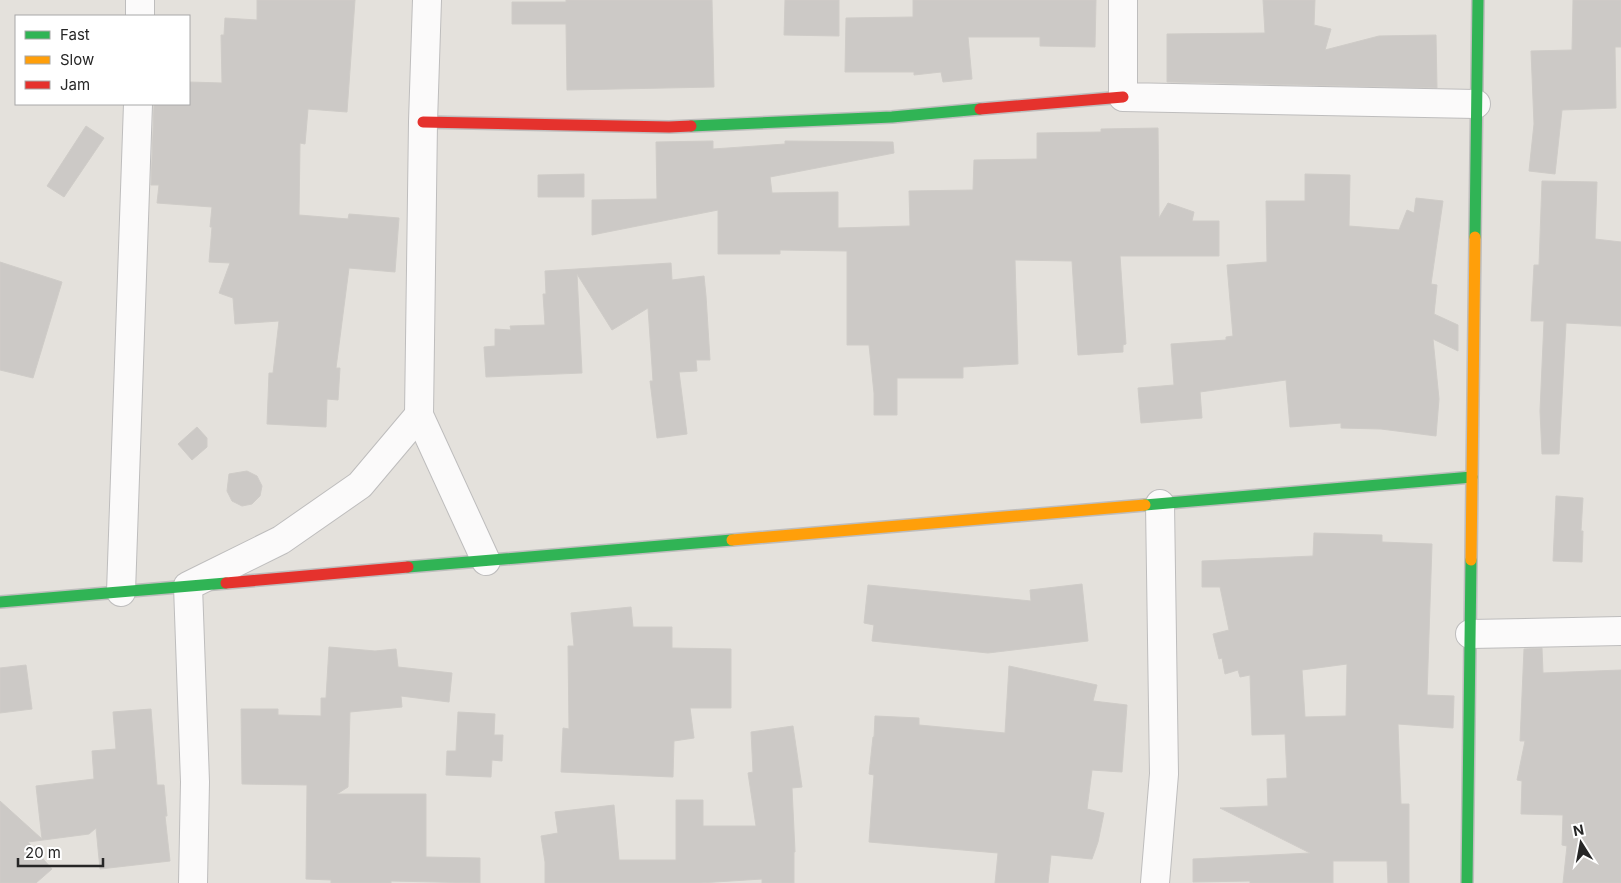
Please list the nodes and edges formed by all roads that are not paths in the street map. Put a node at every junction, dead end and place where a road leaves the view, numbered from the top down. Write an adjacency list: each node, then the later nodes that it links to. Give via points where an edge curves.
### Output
1 (140, 0): 5 (street)
2 (427, 0): 9 (street)
3 (1123, 0): 6 (street)
4 (1478, 0): 7 (street)
5 (140, 15)
6 (1123, 97): 7 (street); 9 (street, via 892,117 669,127)
7 (1476, 104): 11 (street)
8 (138, 105): 15 (street)
9 (423, 122): 10 (street)
10 (419, 415): 13 (street); 14 (street, via 360,485 281,540)
11 (1472, 478): 12 (street); 18 (street)
12 (1160, 504): 13 (street); 20 (street, via 1164,774)
13 (486, 561): 14 (street)
14 (188, 586): 15 (street); 19 (street, via 195,782)
15 (121, 592): 16 (street)
16 (0, 602)
17 (1621, 631): 18 (street)
18 (1470, 634): 21 (street)
19 (193, 883)
20 (1156, 883)
21 (1467, 883)

